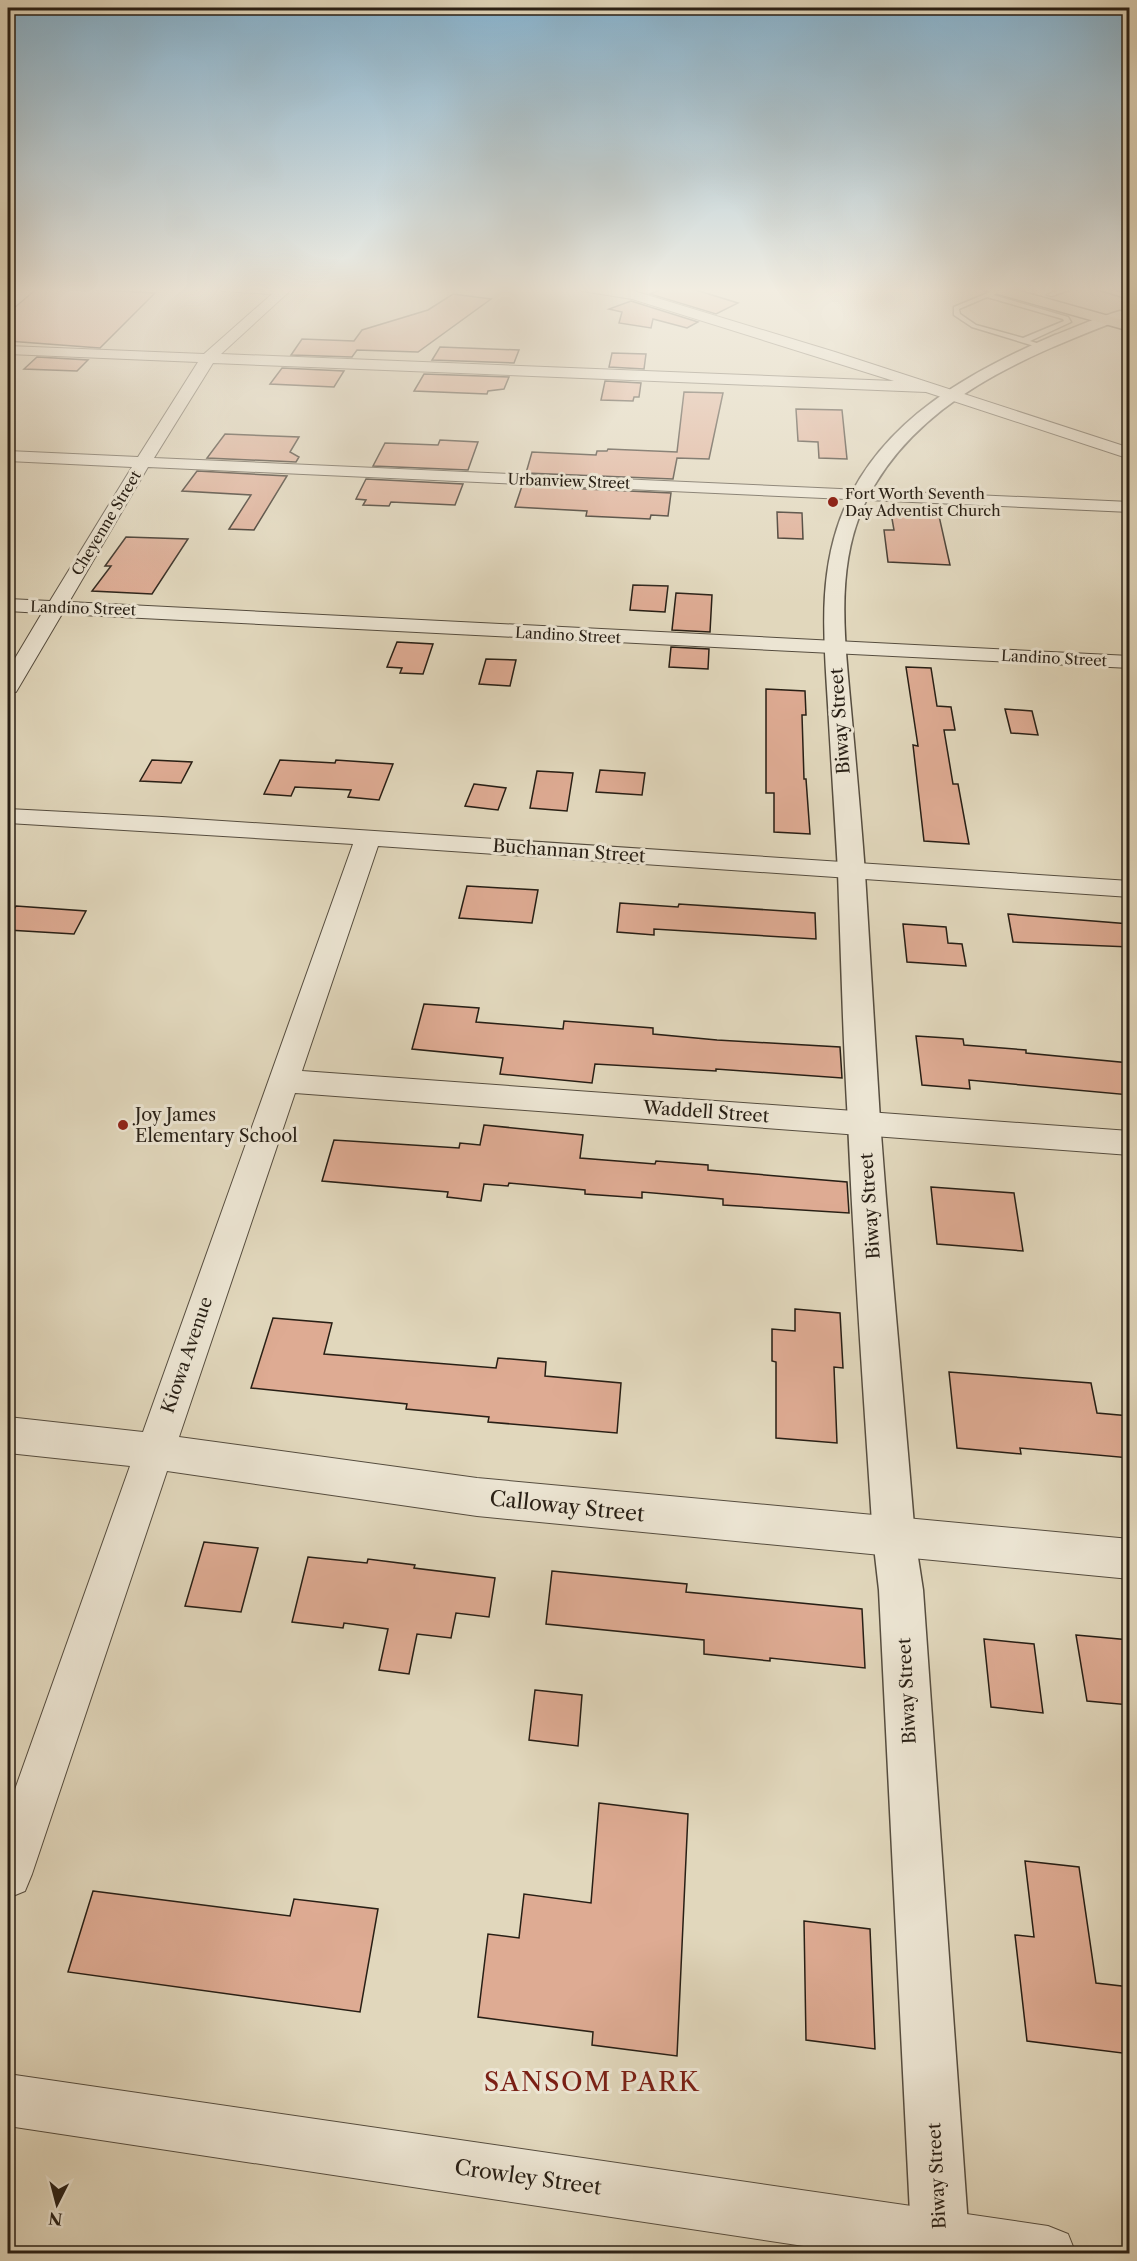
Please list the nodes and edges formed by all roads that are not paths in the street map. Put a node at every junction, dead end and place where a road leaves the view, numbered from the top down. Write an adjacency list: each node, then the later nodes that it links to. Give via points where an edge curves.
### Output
1 (187, 393): 6 (street, Cheyenne Street)
2 (938, 393): 7 (street, Biway Street, via 924,415 883,460)
3 (944, 393): 4 (street)
4 (1130, 454)
5 (8, 456): 6 (street, Urbanview Street)
6 (144, 462): 7 (street, Urbanview Street); 10 (street, Cheyenne Street)
7 (861, 494): 8 (street, Urbanview Street); 11 (street, Biway Street, via 837,566)
8 (1130, 507)
9 (8, 605): 10 (street, Landino Street)
10 (55, 607): 11 (street, Landino Street); 13 (street, Cheyenne Street)
11 (835, 646): 12 (street, Landino Street); 16 (street, Biway Street)
12 (1130, 662)
13 (8, 687)
14 (8, 816): 15 (street, Buchannan Street)
15 (368, 838): 16 (street, Buchannan Street); 18 (street, Kiowa Avenue)
16 (851, 870): 17 (street, Buchannan Street); 19 (street, Biway Street)
17 (1130, 889)
18 (283, 1081): 19 (street, Waddell Street); 22 (street, Kiowa Avenue)
19 (864, 1123): 20 (street, Waddell Street); 23 (street, Biway Street)
20 (1130, 1143)
21 (8, 1435): 22 (street, Calloway Street)
22 (153, 1451): 23 (street, Calloway Street, via 477,1497); 25 (street, Kiowa Avenue)
23 (894, 1538): 24 (street, Calloway Street); 27 (street, Biway Street, via 901,1590)
24 (1130, 1559)
25 (8, 1874)
26 (8, 2100): 27 (street, Crowley Street)
27 (941, 2246): 28 (street, Crowley Street)
28 (1048, 2253)

